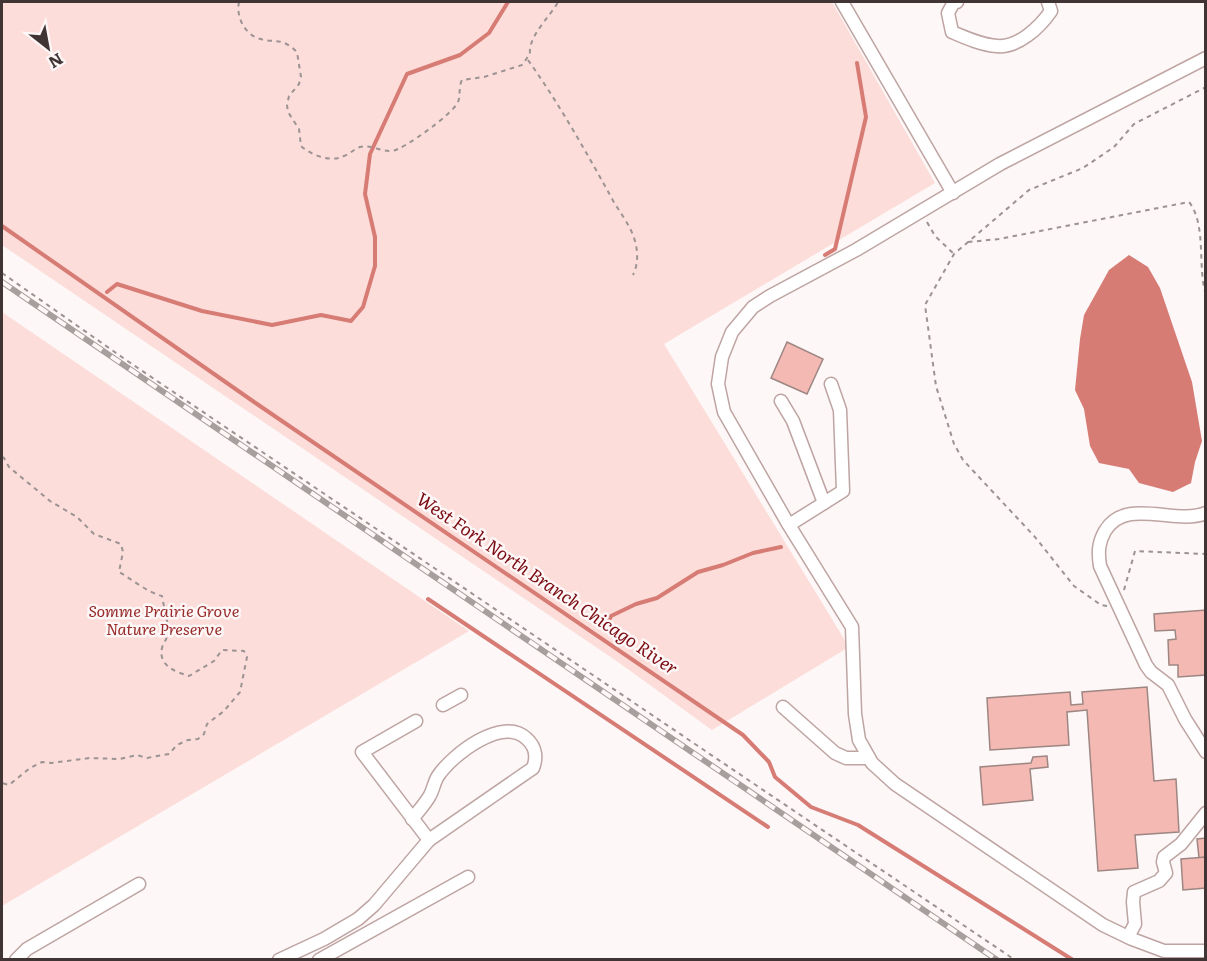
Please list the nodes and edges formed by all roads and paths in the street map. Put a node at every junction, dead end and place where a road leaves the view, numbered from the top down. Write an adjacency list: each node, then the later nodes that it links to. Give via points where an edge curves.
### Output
1 (239, 2): 7 (path, via 238,13 245,28 256,37 283,42 297,52 301,77 289,96 288,112 299,129 301,146 315,155 338,159 365,146 386,151 401,149 440,123 457,105 462,80 501,73)
2 (558, 2): 7 (path, via 532,40)
3 (842, 2): 9 (street)
4 (957, 2): 5 (street, via 948,13 952,32 999,46 1042,25 1051,11)
5 (1048, 2)
6 (1206, 58): 9 (street, via 1000,164)
7 (528, 60): 14 (path, via 623,214 635,244 638,265)
8 (1206, 87): 11 (path, via 1134,124 1114,147 1083,168 1029,190)
9 (953, 193): 10 (street)
10 (921, 211): 12 (path, via 935,236); 21 (street, via 753,307 732,332 722,357 718,384 724,412)
11 (968, 242): 12 (path); 15 (path, via 1189,202 1195,208 1202,242)
12 (954, 254): 23 (path, via 925,305 936,387 954,444 972,470 1035,537 1074,586 1101,605 1112,607)
13 (2, 273): 41 (path)
14 (633, 275)
15 (1206, 295)
16 (831, 384): 19 (street, via 840,410 843,491)
17 (781, 400): 19 (street)
18 (2, 457): 30 (path, via 9,467 94,534 121,544 119,572 152,594 162,596 168,622 162,657 172,670 189,676 214,661 222,651 244,651 247,657 240,692 207,724 198,739 188,740 168,754 147,758 137,755 42,762 9,785)
19 (824, 503): 21 (street)
20 (1206, 513): 23 (street, via 1190,517 1135,514 1110,524 1098,551 1100,566)
21 (789, 525): 29 (street, via 852,627 855,714 859,740)
22 (1206, 554): 23 (path, via 1135,551 1122,595)
23 (1116, 602): 28 (street, via 1146,665 1168,685)
24 (461, 695): 25 (street)
25 (443, 705)
26 (783, 707): 29 (street, via 835,753 846,758)
27 (416, 721): 32 (street, via 362,752)
28 (1206, 752)
29 (869, 758): 36 (street, via 895,784 1103,925)
30 (2, 783)
31 (1206, 813): 36 (street, via 1181,844 1164,857 1166,873 1159,881 1134,892 1135,924)
32 (412, 819): 33 (street); 33 (street, via 429,797 438,776 479,739 510,732 528,740 535,750 533,768)
33 (429, 840): 39 (street, via 358,919)
34 (468, 877): 40 (street)
35 (139, 884): 38 (street, via 27,949)
36 (1128, 937): 37 (street, via 1164,951)
37 (1206, 951)
38 (16, 960)
39 (279, 960)
40 (319, 960)
41 (1015, 960)

